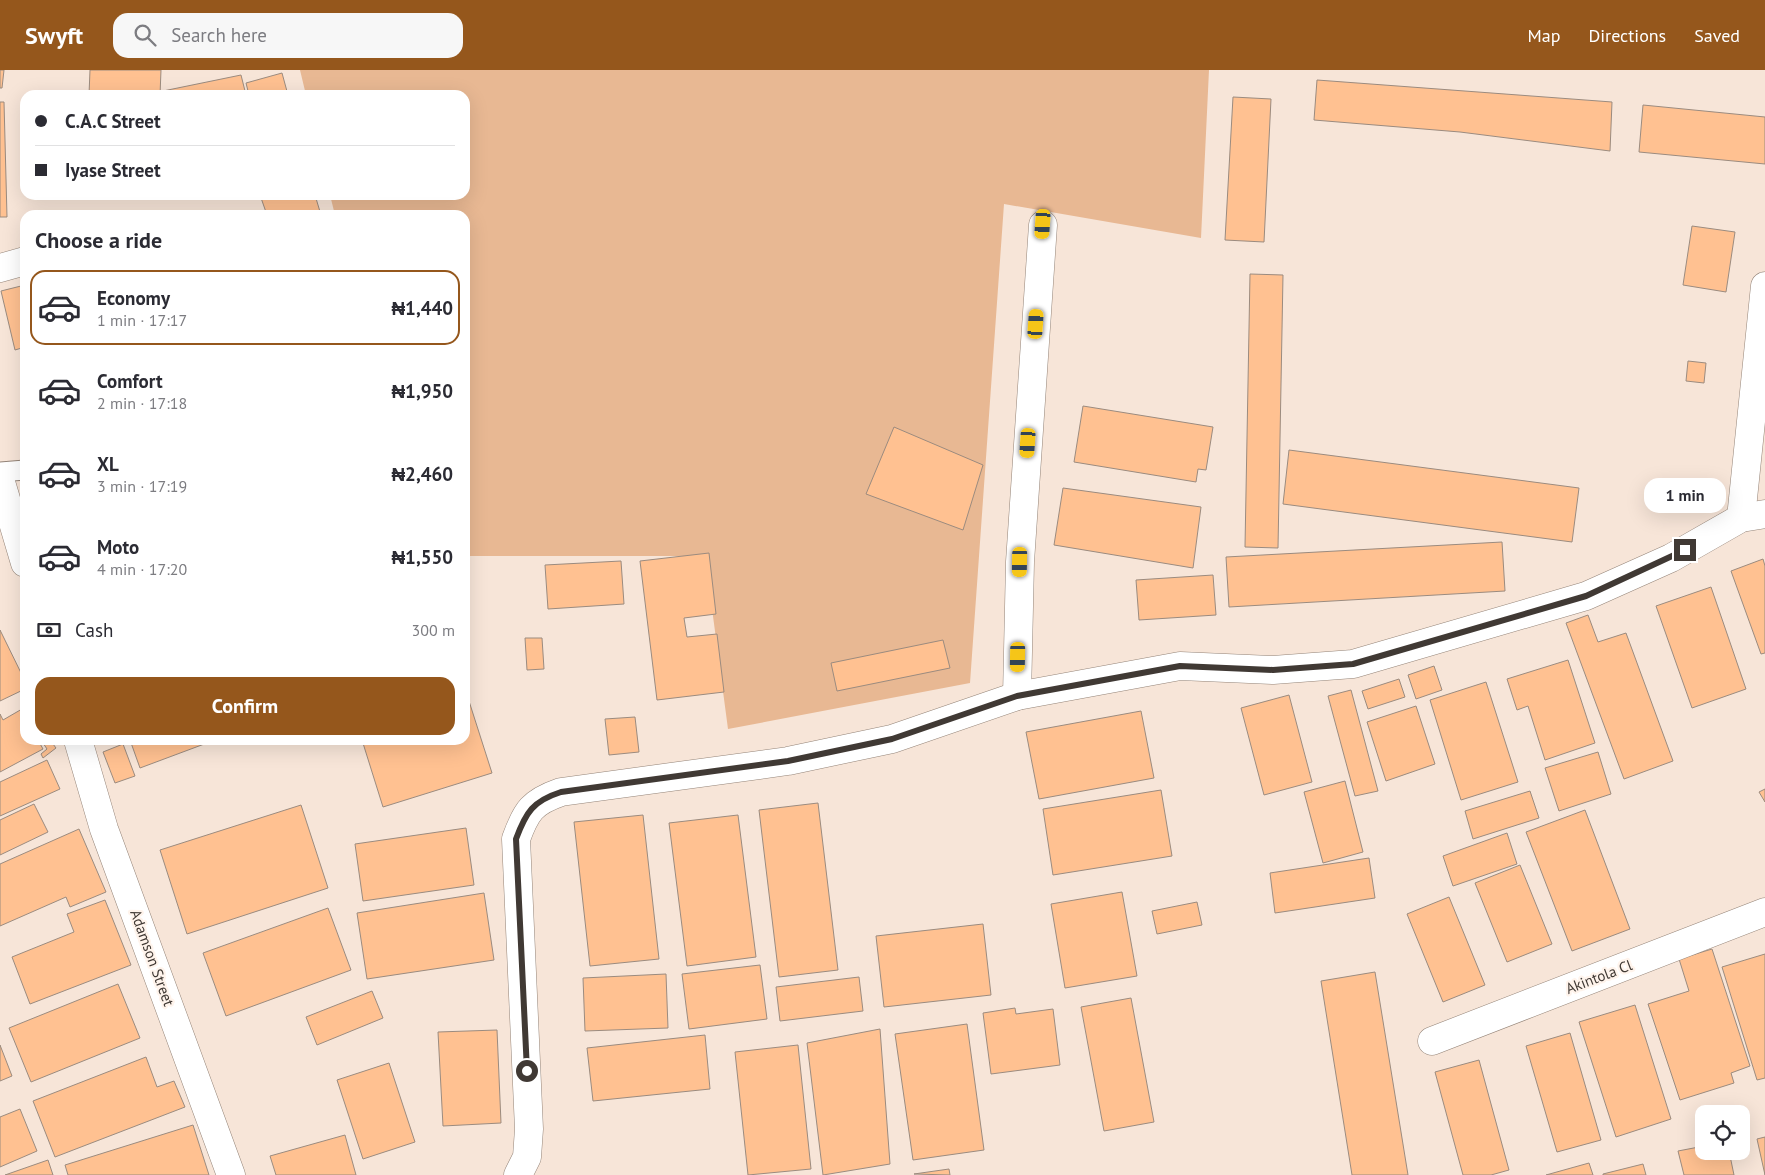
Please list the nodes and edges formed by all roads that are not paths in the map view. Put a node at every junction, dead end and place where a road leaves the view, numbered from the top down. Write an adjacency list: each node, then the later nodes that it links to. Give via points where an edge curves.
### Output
1 (1043, 224): 10 (street, via 1020,562)
2 (20, 262): 3 (street)
3 (0, 268)
4 (1765, 286): 8 (street)
5 (20, 470): 6 (lane)
6 (0, 472)
7 (0, 479): 9 (street)
8 (1753, 516): 10 (street, via 1586,596 1353,664 1273,670 1180,666)
9 (20, 546)
10 (1017, 696): 15 (street, via 892,739 788,761 561,792 544,798 525,815 516,839 530,1129 527,1157)
11 (79, 745): 14 (street, Adamson Street, via 104,829)
12 (1765, 912): 13 (street, Akintola Cl)
13 (1432, 1041)
14 (231, 1175)
15 (518, 1175)

